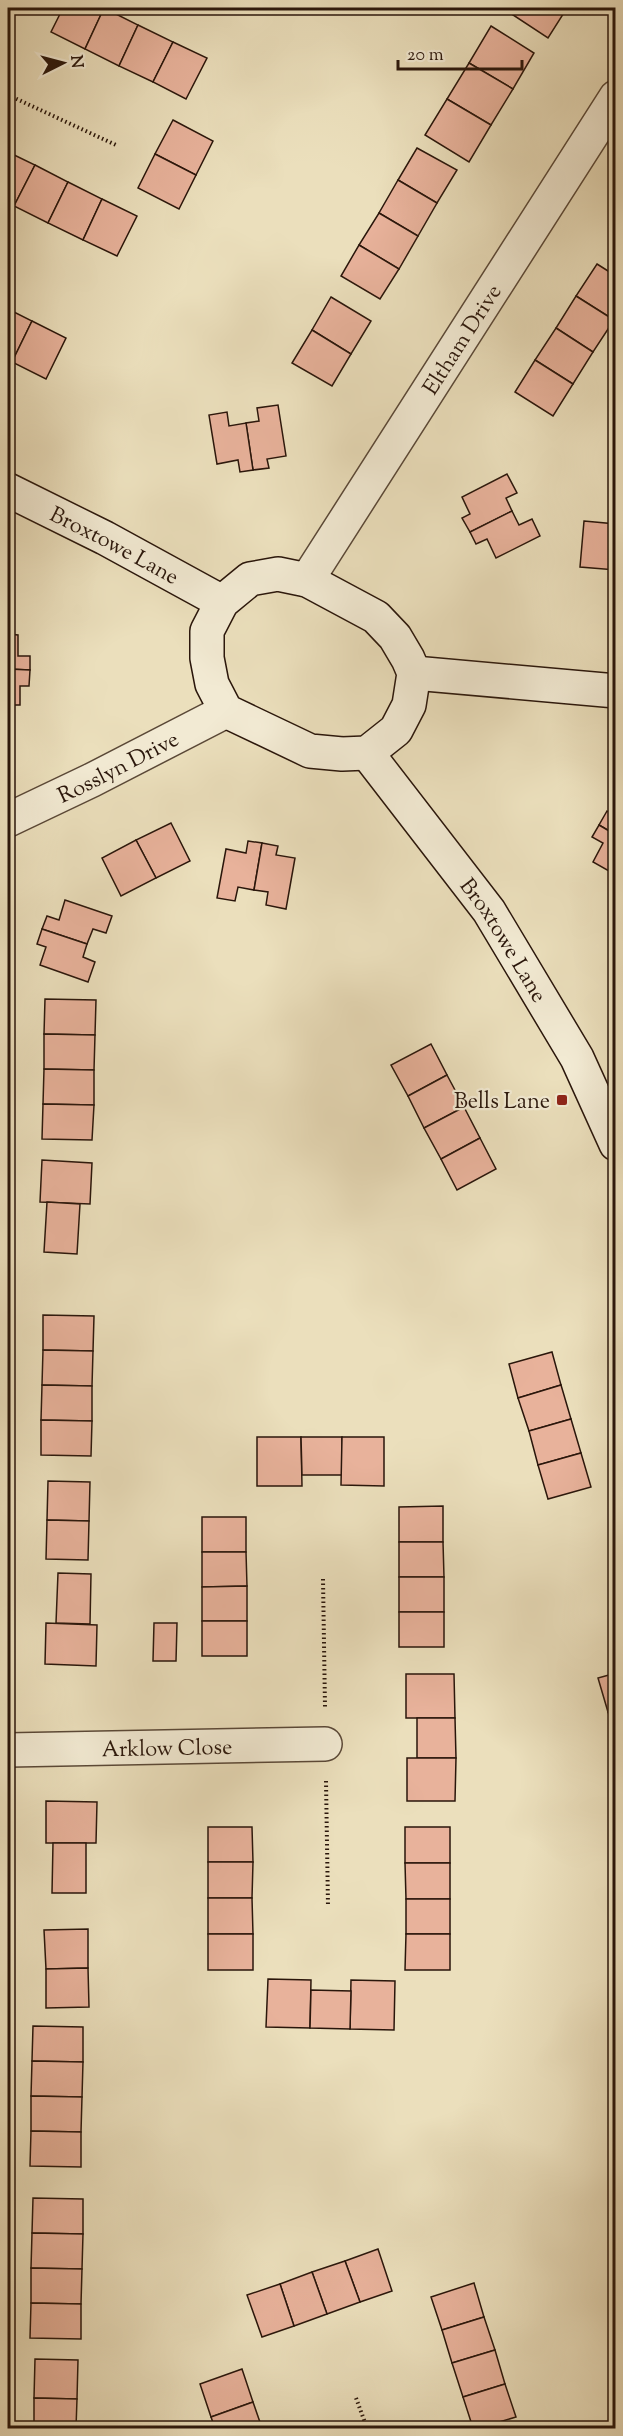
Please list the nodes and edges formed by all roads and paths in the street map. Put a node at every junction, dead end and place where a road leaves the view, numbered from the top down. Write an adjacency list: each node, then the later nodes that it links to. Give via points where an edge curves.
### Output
1 (8, 95): 3 (path)
2 (615, 97): 5 (main road, Eltham Drive)
3 (116, 145)
4 (8, 489): 6 (main road, Broxtowe Lane)
5 (307, 580): 6 (main road, via 278,574 250,579); 7 (main road, via 376,617 395,636)
6 (222, 602): 9 (main road, via 207,631 207,658 212,684)
7 (414, 673): 8 (main road); 10 (main road, via 409,705 396,730)
8 (615, 691)
9 (226, 711): 10 (main road, via 310,751); 11 (main road, Rosslyn Drive)
10 (367, 753): 12 (main road, Broxtowe Lane, via 489,911 577,1058)
11 (8, 820)
12 (615, 1144)
13 (325, 1744): 14 (main road, Arklow Close)
14 (8, 1750)
15 (356, 2398): 16 (path)
16 (367, 2428)

